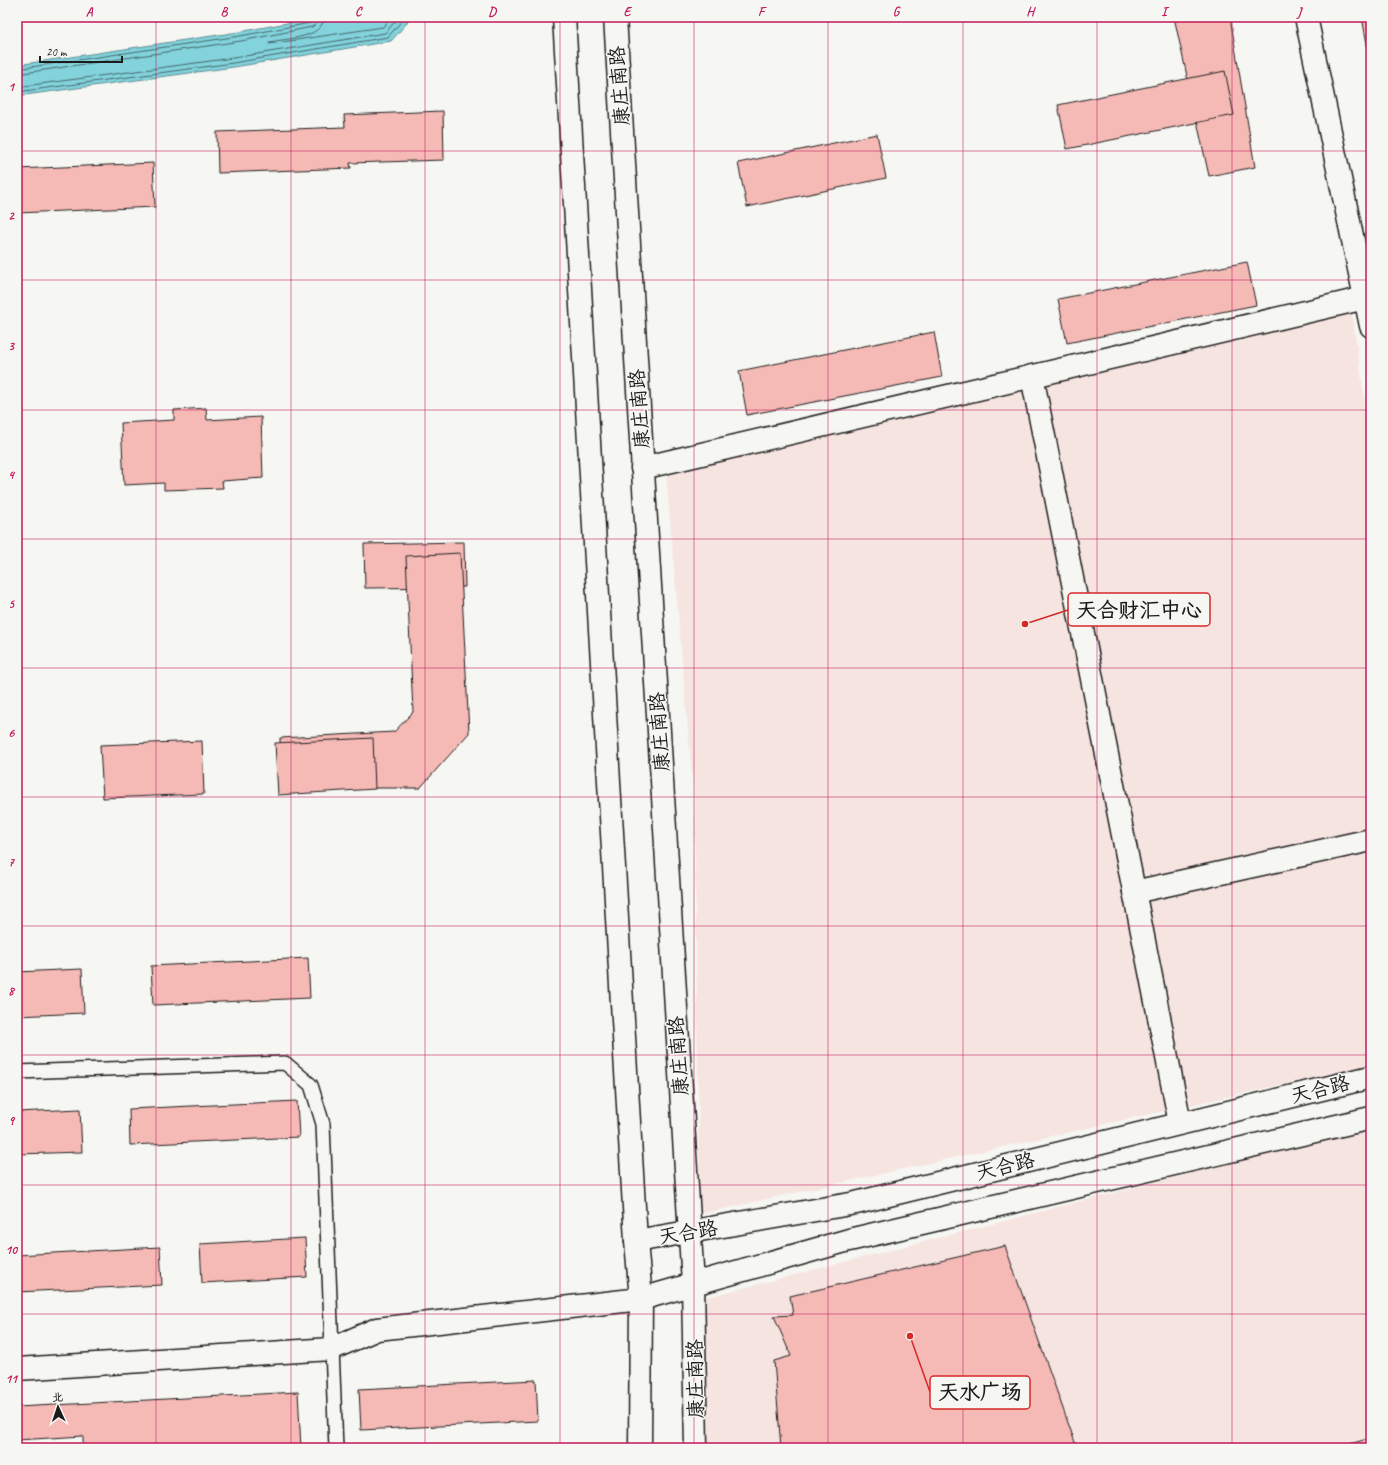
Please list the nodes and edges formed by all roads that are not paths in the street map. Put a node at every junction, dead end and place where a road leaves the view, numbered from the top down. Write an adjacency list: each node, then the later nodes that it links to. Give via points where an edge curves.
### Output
1 (564, 17): 15 (street)
2 (615, 17): 7 (street, 康庄南路)
3 (1306, 17): 4 (street)
4 (1365, 298): 5 (street); 6 (street)
5 (1371, 326)
6 (1032, 376): 7 (street); 9 (street)
7 (642, 468): 14 (street, 康庄南路)
8 (1371, 840): 9 (street)
9 (1134, 892): 13 (street)
10 (17, 1072): 18 (lane, via 284,1063 311,1085 323,1124)
11 (1371, 1077): 13 (street, 天合路)
12 (1371, 1118): 16 (street, 天合路, via 849,1240)
13 (1180, 1124): 14 (street, 天合路, via 856,1203)
14 (689, 1232): 15 (street, 天合路); 16 (street, 康庄南路)
15 (636, 1241): 17 (street)
16 (693, 1284): 17 (street, 天合路); 22 (street, 康庄南路)
17 (641, 1299): 18 (street, 天合路, via 377,1329); 21 (street)
18 (331, 1350): 19 (street); 20 (lane)
19 (17, 1369)
20 (336, 1448)
21 (640, 1448)
22 (696, 1448)

